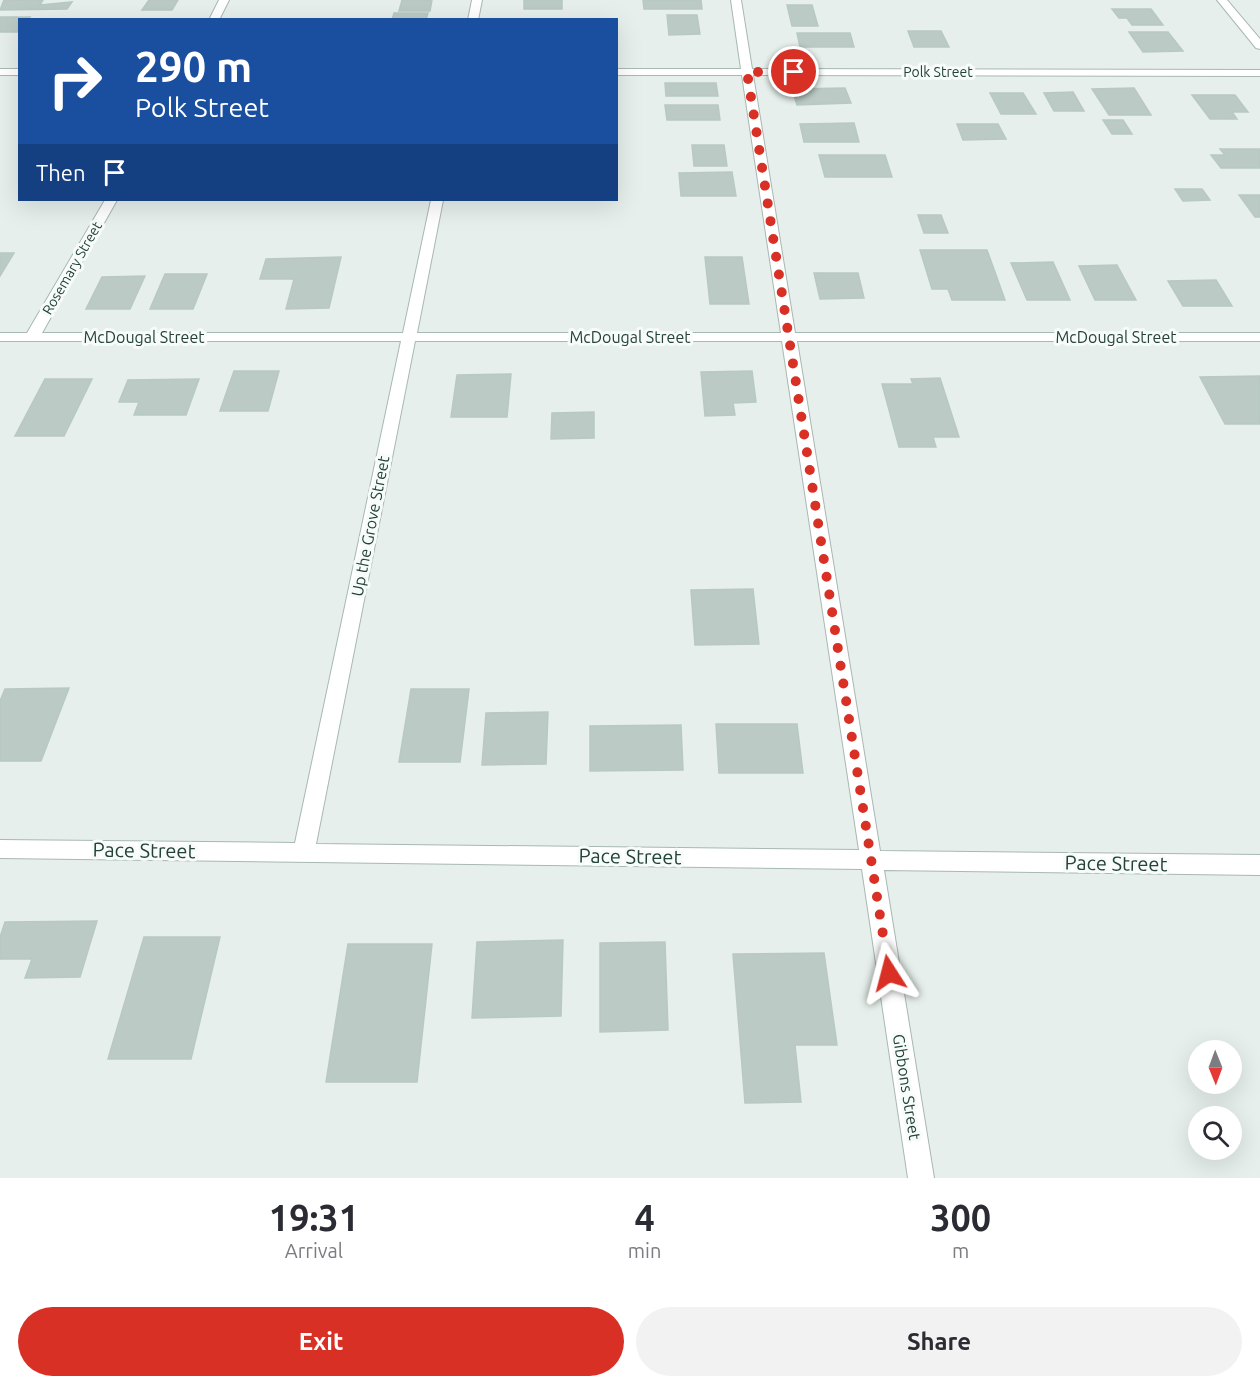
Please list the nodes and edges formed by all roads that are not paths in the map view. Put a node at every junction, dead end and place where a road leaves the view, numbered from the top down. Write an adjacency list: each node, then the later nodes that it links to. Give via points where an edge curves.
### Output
1 (225, 0): 5 (street)
2 (477, 0): 6 (street)
3 (736, 0): 11 (street, Gibbons Street)
4 (1222, 0): 7 (street)
5 (215, 18)
6 (473, 18)
7 (1260, 46)
8 (0, 72): 9 (street)
9 (18, 72)
10 (618, 72): 11 (street, Polk Street)
11 (747, 72): 12 (street, Polk Street); 18 (street, Gibbons Street)
12 (1260, 73)
13 (110, 201): 16 (street, Rosemary Street)
14 (437, 201): 17 (street, Up the Grove Street)
15 (0, 337): 16 (street, McDougal Street)
16 (32, 337): 17 (street, McDougal Street)
17 (409, 337): 18 (street, McDougal Street); 21 (street, Up the Grove Street)
18 (789, 337): 19 (street, McDougal Street); 22 (street, Gibbons Street)
19 (1260, 337)
20 (0, 849): 21 (street, Pace Street)
21 (304, 852): 22 (street, Pace Street)
22 (871, 859): 23 (street, Pace Street); 24 (street, Gibbons Street)
23 (1260, 865)
24 (921, 1178)

